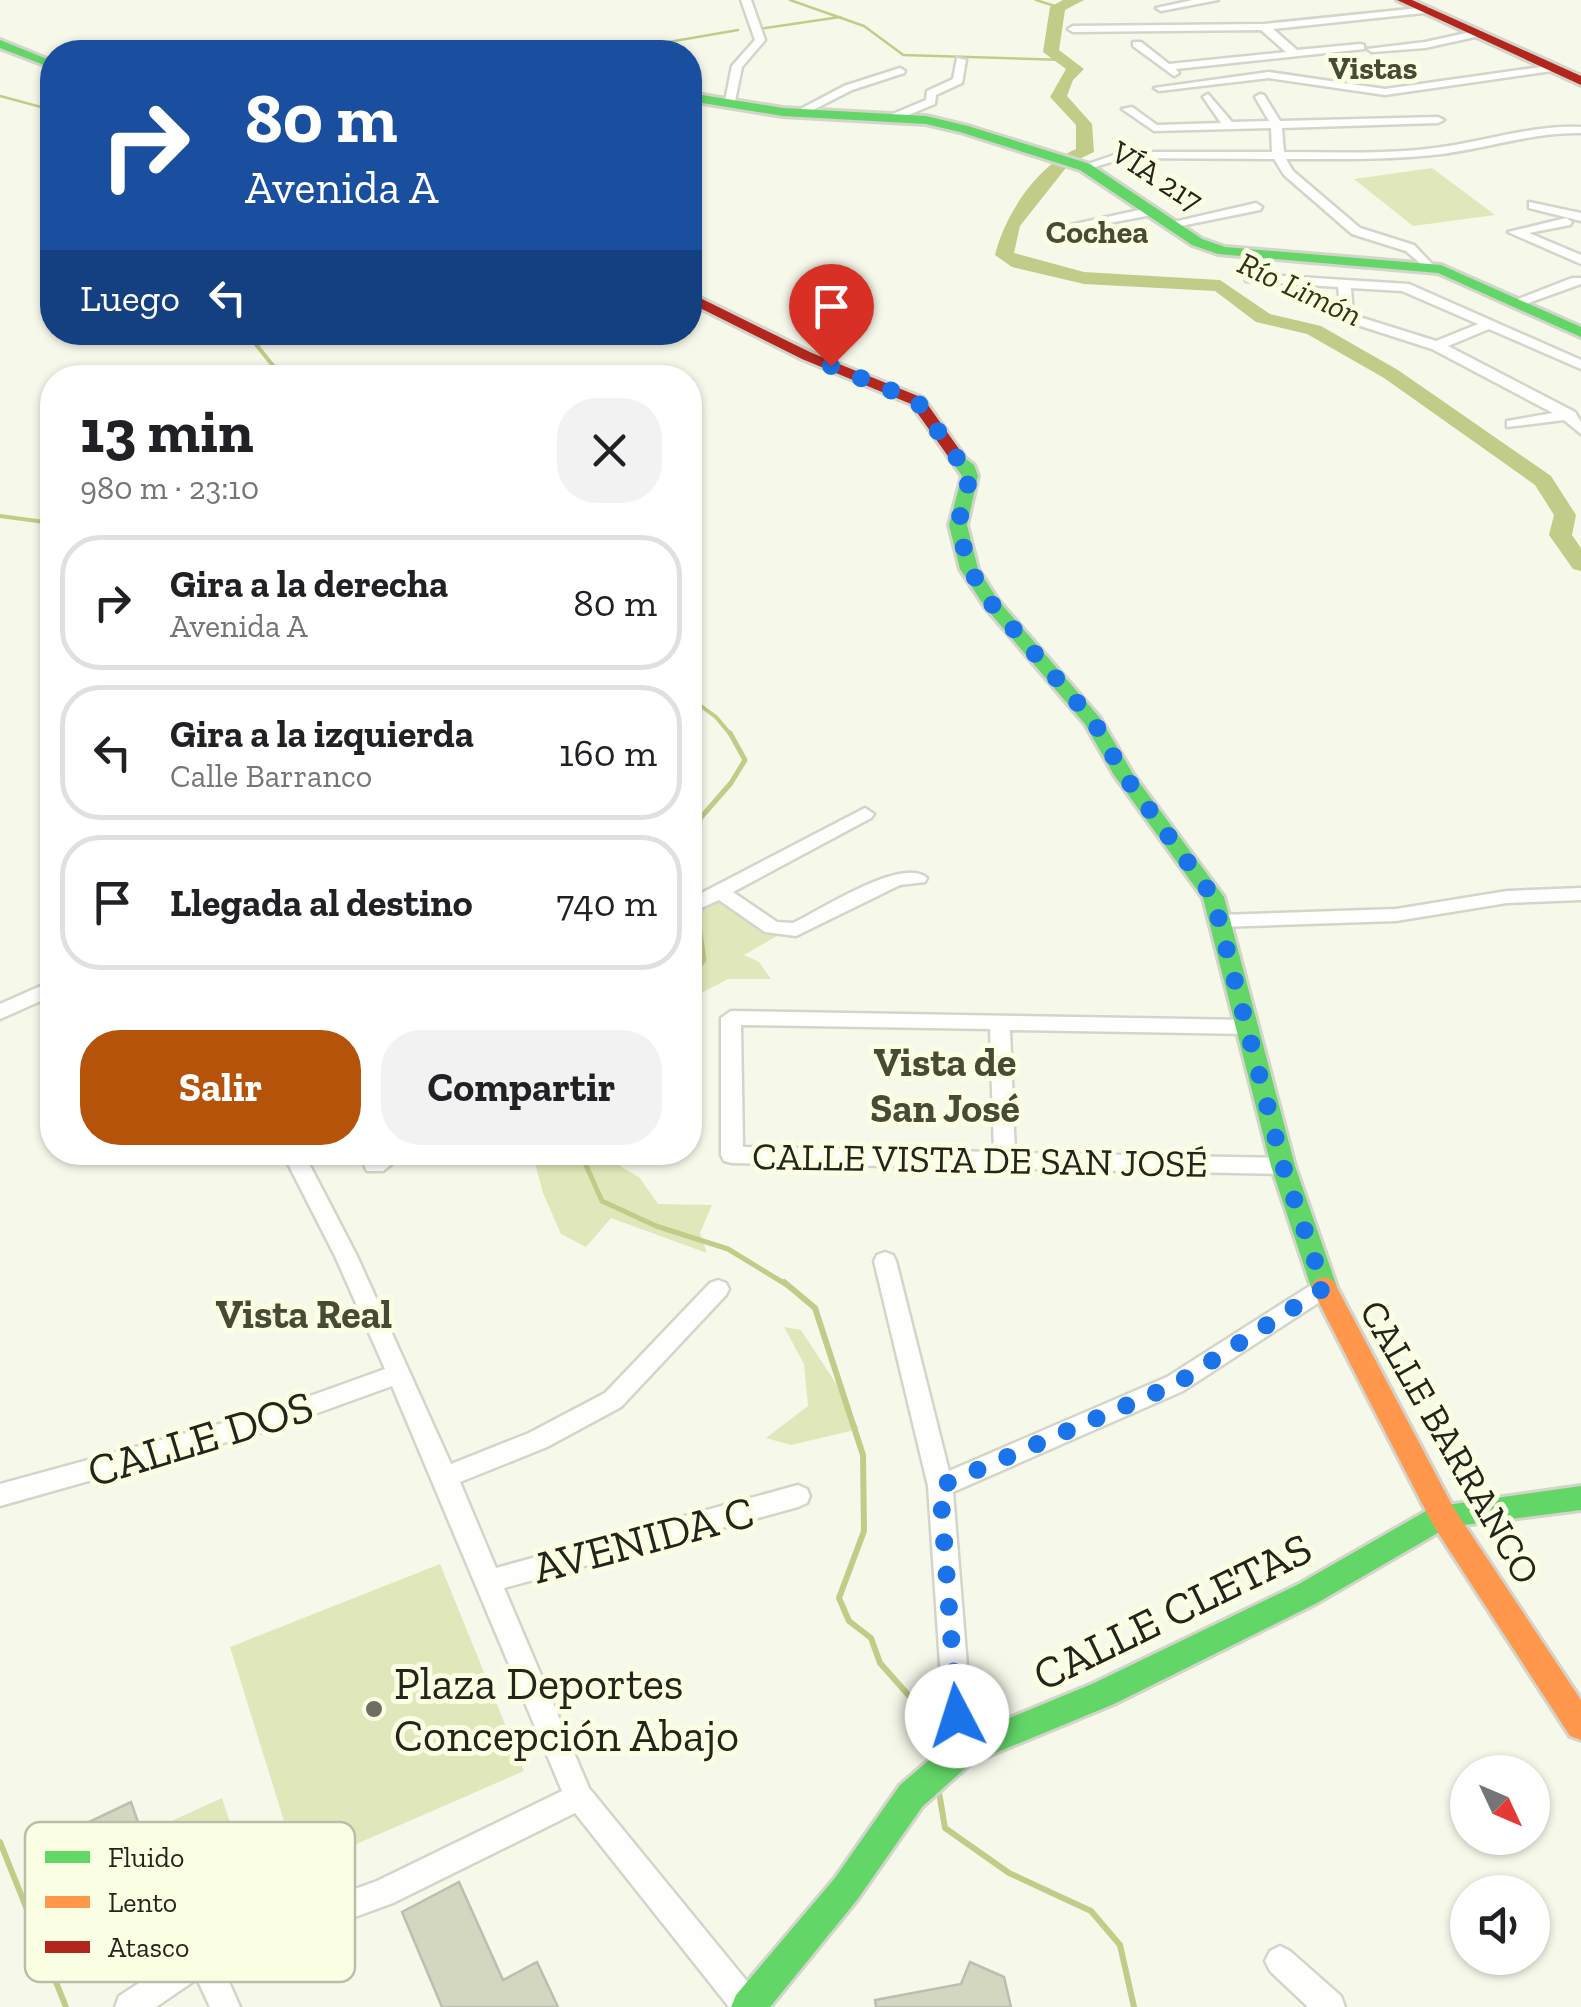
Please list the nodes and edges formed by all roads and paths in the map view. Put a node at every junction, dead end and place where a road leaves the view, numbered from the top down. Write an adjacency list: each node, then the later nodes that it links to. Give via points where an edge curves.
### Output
1 (746, 0): 23 (street, via 760,40 737,66)
2 (1213, 0): 4 (street)
3 (1403, 0): 5 (street)
4 (1162, 5)
5 (1429, 10): 6 (street); 8 (street)
6 (1264, 26): 7 (street); 11 (street)
7 (1073, 29)
8 (1480, 33): 11 (street); 15 (street)
9 (0, 44): 12 (street)
10 (1137, 44): 14 (street)
11 (1296, 55): 14 (street)
12 (40, 60)
13 (961, 60): 26 (street, via 958,81 931,94 924,107)
14 (1167, 67): 18 (street)
15 (1555, 68): 17 (street); 18 (street, via 1385,92 1269,74)
16 (900, 70): 25 (street)
17 (1581, 82)
18 (1187, 84): 19 (street)
19 (1159, 88)
20 (1208, 97): 29 (street)
21 (1260, 97): 28 (street)
22 (702, 98): 23 (street, VÍA 217)
23 (730, 101): 25 (street, VÍA 217)
24 (1128, 109): 29 (street, via 1154,128)
25 (796, 114): 26 (street, VÍA 217)
26 (892, 118): 32 (street, VÍA 217, via 954,126)
27 (1438, 120): 28 (street)
28 (1276, 124): 29 (street); 31 (street)
29 (1230, 126)
30 (1581, 130): 31 (street, via 1385,156)
31 (1278, 155): 32 (street, via 1114,156); 40 (street, via 1288,173 1356,230 1410,248)
32 (1085, 167): 36 (street, VÍA 217)
33 (1534, 205): 35 (street)
34 (1256, 207): 36 (street)
35 (1581, 217)
36 (1162, 218): 38 (street); 40 (street, VÍA 217, via 1223,251)
37 (1566, 222): 39 (street, via 1511,233)
38 (1072, 226)
39 (1578, 257)
40 (1428, 267): 45 (street, VÍA 217)
41 (1251, 278): 43 (street)
42 (1577, 281): 45 (street)
43 (1344, 283): 46 (street, via 1404,288); 48 (street, via 1347,317)
44 (702, 303): 58 (street, CALLE BARRANCO, via 917,401 968,468 958,525 969,568 1094,722 1124,775 1198,872)
45 (1514, 303): 47 (street, VÍA 217)
46 (1490, 324): 48 (street); 49 (street)
47 (1581, 333)
48 (1437, 346): 50 (street)
49 (1581, 365)
50 (1574, 414): 51 (street); 52 (street)
51 (1512, 424)
52 (1581, 430)
53 (865, 814): 55 (street)
54 (918, 878): 55 (street, via 882,884 796,930 772,928)
55 (719, 891): 57 (street)
56 (1581, 894): 58 (street, via 1508,897 1396,915)
57 (702, 900)
58 (1219, 922): 62 (street, CALLE BARRANCO)
59 (40, 994): 60 (street)
60 (0, 1012)
61 (1000, 1025): 62 (street, CALLE VISTA DE SAN JOSÉ); 63 (street); 63 (street, CALLE VISTA DE SAN JOSÉ, via 731,1018 732,1155)
62 (1248, 1027): 65 (street, CALLE BARRANCO)
63 (1005, 1161): 65 (street, CALLE VISTA DE SAN JOSÉ)
64 (299, 1165): 69 (street)
65 (1283, 1166): 67 (street, CALLE BARRANCO)
66 (885, 1261): 71 (street)
67 (1324, 1288): 71 (street, via 1176,1384); 75 (street, CALLE BARRANCO)
68 (718, 1289): 70 (street, via 612,1400 538,1440)
69 (397, 1374): 70 (street); 72 (street, CALLE DOS, via 276,1418)
70 (446, 1477): 76 (street)
71 (940, 1486): 78 (street)
72 (0, 1495)
73 (798, 1496): 76 (street, AVENIDA C)
74 (1581, 1498): 75 (street)
75 (1443, 1516): 77 (street, CALLE BARRANCO); 78 (street, CALLE CLETAS, via 1103,1694)
76 (488, 1582): 79 (street)
77 (1581, 1726)
78 (960, 1753): 86 (street, CALLE CLETAS, via 911,1796 846,1889)
79 (580, 1797): 80 (street); 86 (street)
80 (355, 1903)
81 (1280, 1962): 87 (street)
82 (167, 1982): 84 (street)
83 (214, 1982): 85 (street)
84 (130, 2007)
85 (225, 2007)
86 (748, 2007)
87 (1330, 2007)

